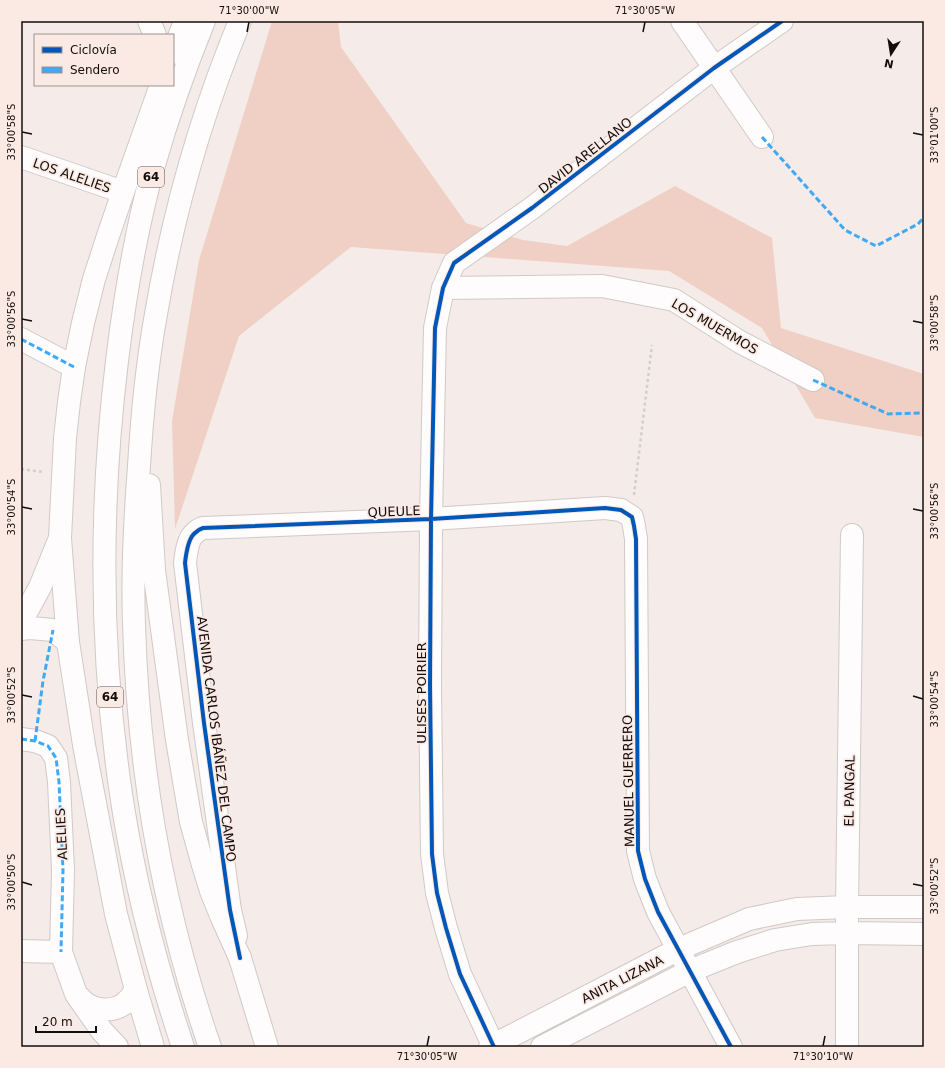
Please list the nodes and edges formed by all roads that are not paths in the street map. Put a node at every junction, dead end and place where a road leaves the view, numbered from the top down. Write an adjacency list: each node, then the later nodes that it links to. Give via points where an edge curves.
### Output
1 (149, 21): 8 (main road)
2 (185, 21): 9 (main road)
3 (204, 21): 44 (main road, 64, via 172,105 153,168 137,239 120,339 111,416 106,504 105,598 110,693 119,778 133,863 164,985)
4 (243, 21): 7 (main road)
5 (682, 21): 10 (main road)
6 (782, 21): 10 (main road, DAVID ARELLANO)
7 (236, 31): 20 (main road, 64, via 220,72 184,187 156,316)
8 (155, 34)
9 (174, 50)
10 (714, 68): 12 (main road); 15 (main road, DAVID ARELLANO, via 532,208 454,263)
11 (161, 86): 14 (main road)
12 (762, 137)
13 (21, 157): 14 (main road, LOS ALELIES)
14 (123, 192): 18 (main road, via 94,279)
15 (442, 288): 16 (main road, DAVID ARELLANO); 19 (main road, LOS MUERMOS, via 602,286 674,300 740,342)
16 (434, 328): 22 (main road, ULISES POIRIER)
17 (21, 339): 18 (main road)
18 (74, 367): 25 (main road, via 65,438)
19 (813, 380)
20 (144, 396): 37 (main road, via 154,570 185,789 203,865); 45 (main road, 64, via 136,500 134,580 135,660 139,711 149,796 164,881 182,957)
21 (632, 517): 22 (main road, QUEULE, via 621,510 605,508); 34 (main road, MANUEL GUERRERO, via 636,539 638,851 645,879 658,912)
22 (431, 519): 23 (main road, QUEULE); 41 (main road, ULISES POIRIER, via 432,854 437,893 460,974)
23 (203, 528): 37 (main road, AVENIDA CARLOS IBÁÑEZ DEL CAMPO, via 194,533 189,542 185,563 230,910)
24 (852, 535): 30 (main road, EL PANGAL)
25 (60, 538): 26 (main road, via 40,587); 28 (main road)
26 (21, 622)
27 (21, 629): 28 (main road, via 53,630)
28 (68, 642): 39 (main road, via 116,914)
29 (21, 739): 36 (main road, ALELIES, via 48,746 56,758 63,870)
30 (847, 907): 31 (main road, ANITA LIZANA); 32 (main road, EL PANGAL); 34 (main road, ANITA LIZANA, via 797,909 749,919)
31 (924, 907)
32 (847, 933): 33 (main road, ANITA LIZANA); 38 (main road, ANITA LIZANA, via 812,934 775,940 737,952); 49 (main road, EL PANGAL)
33 (924, 934)
34 (679, 949): 38 (main road, MANUEL GUERRERO); 41 (main road, ANITA LIZANA)
35 (21, 951): 36 (main road)
36 (61, 952): 40 (main road)
37 (240, 958): 46 (main road, AVENIDA CARLOS IBÁÑEZ DEL CAMPO)
38 (690, 972): 47 (main road, ANITA LIZANA); 48 (main road, MANUEL GUERRERO)
39 (136, 990): 40 (main road, via 124,1004 107,1010 90,1006); 43 (main road)
40 (76, 994): 42 (main road, via 102,1031)
41 (492, 1046)
42 (117, 1047)
43 (153, 1047)
44 (183, 1047)
45 (210, 1047)
46 (267, 1047)
47 (542, 1047)
48 (731, 1047)
49 (847, 1047)

